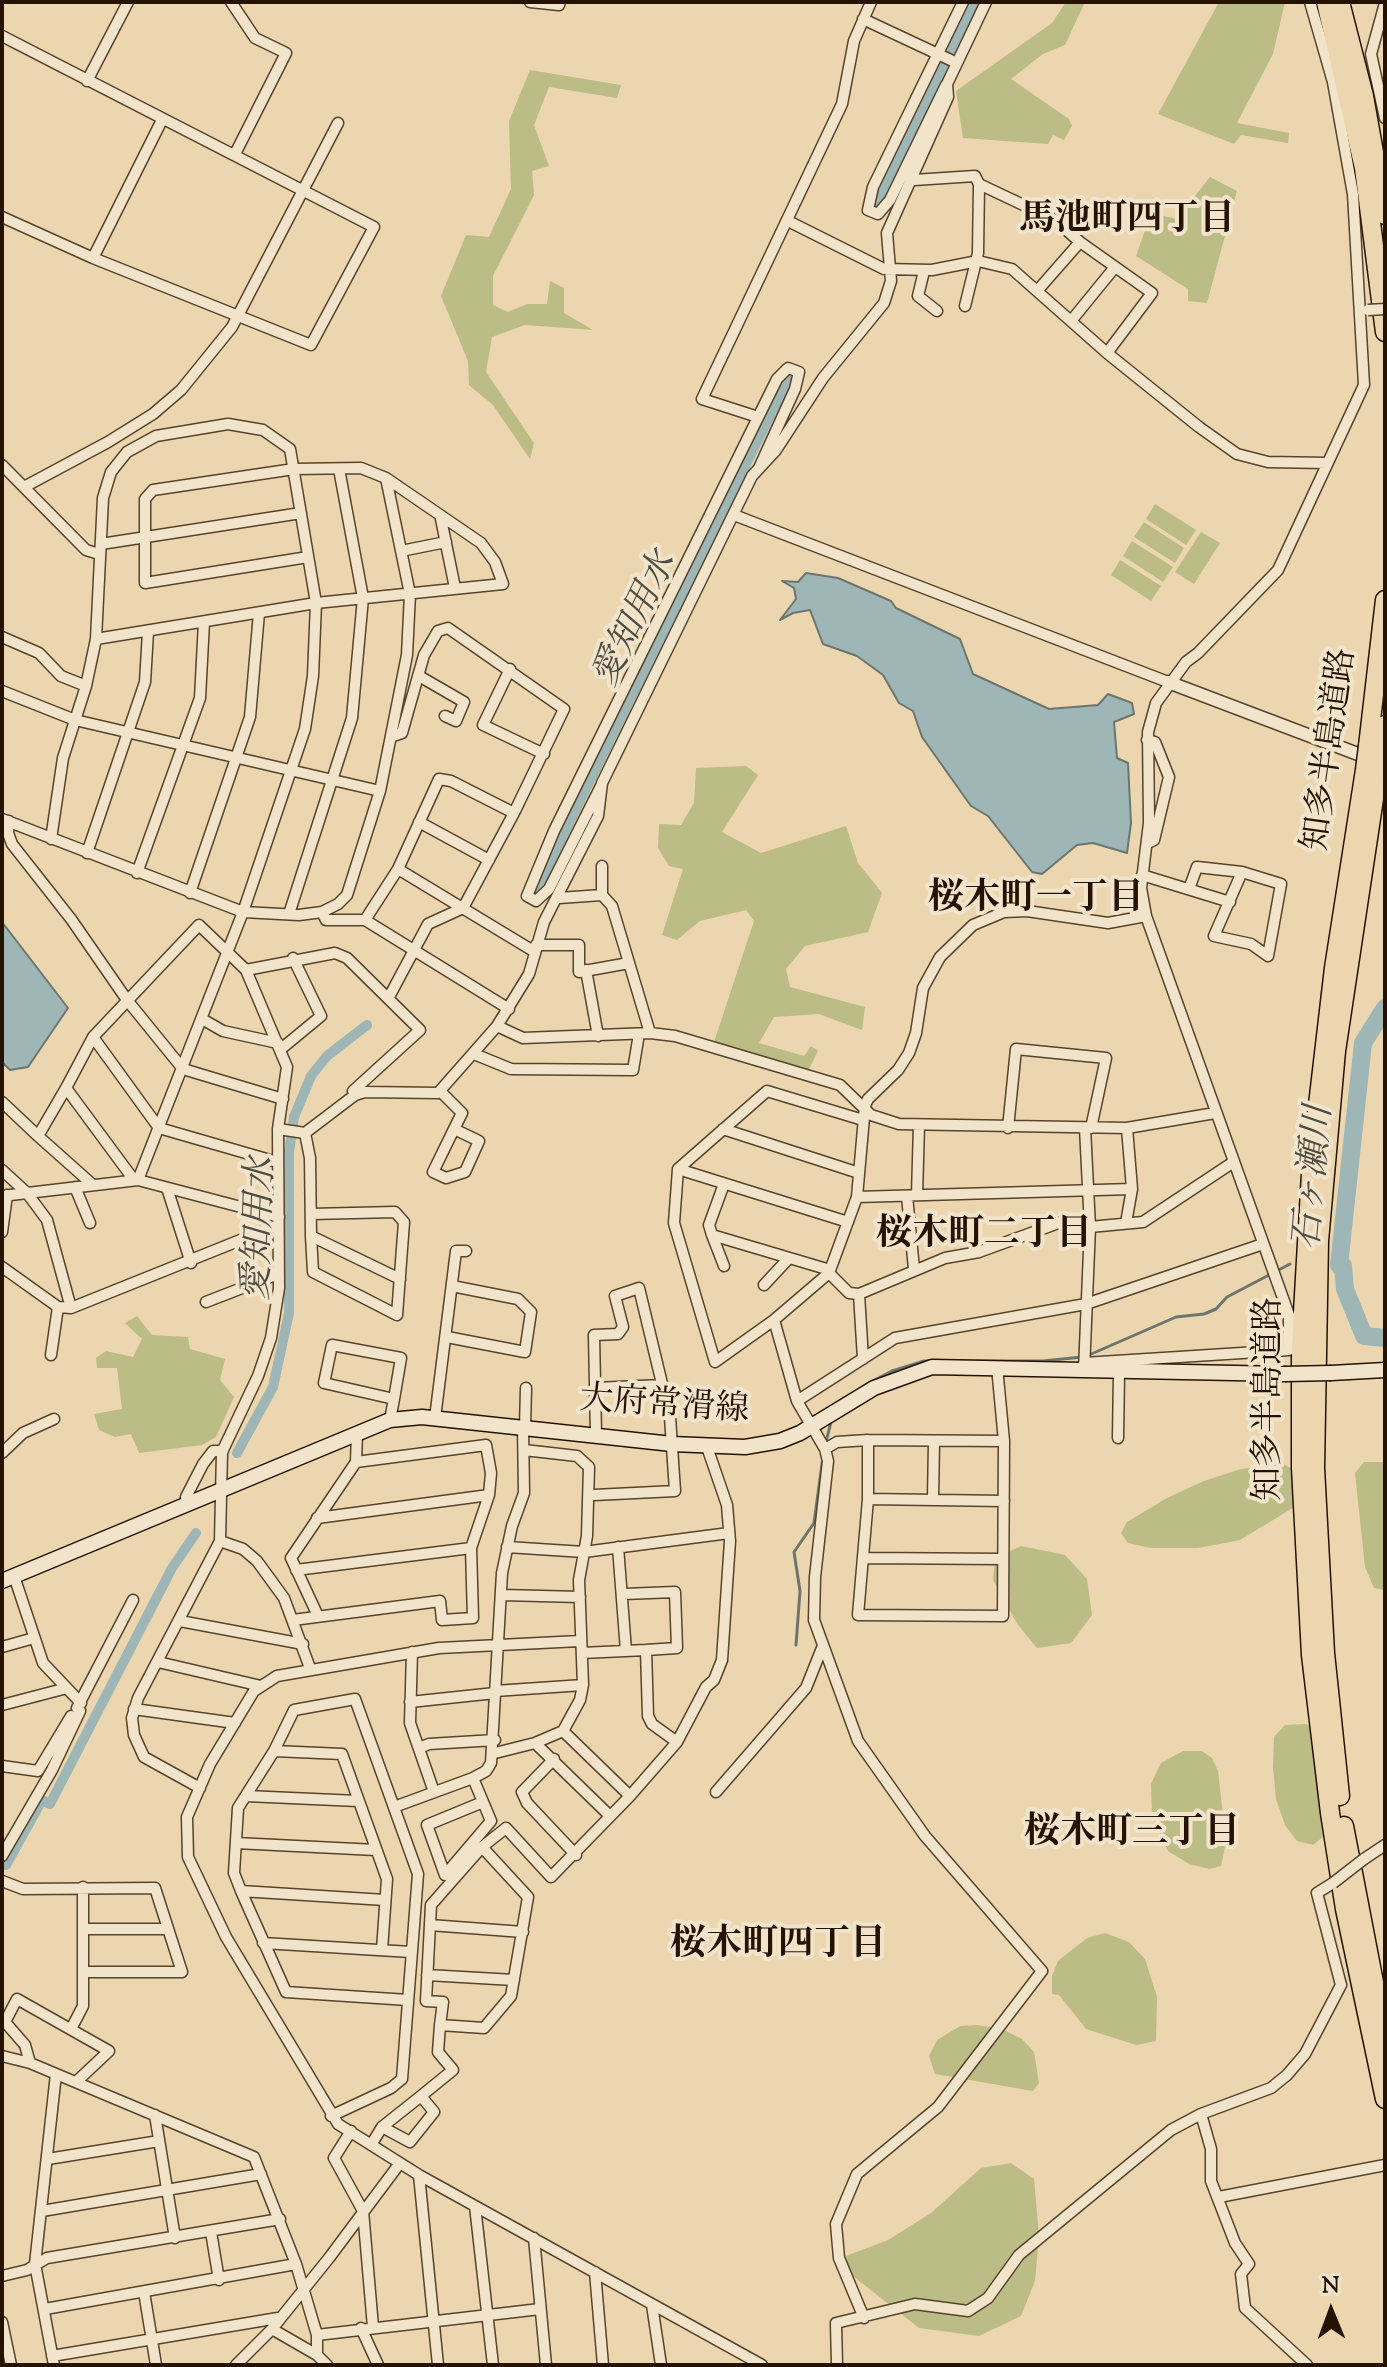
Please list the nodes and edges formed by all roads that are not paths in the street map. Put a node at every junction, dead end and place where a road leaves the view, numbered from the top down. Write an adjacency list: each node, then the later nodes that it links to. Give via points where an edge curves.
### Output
1 (128, 2): 18 (street)
2 (231, 2): 23 (street, via 255,38 286,53)
3 (530, 2): 4 (street)
4 (560, 2)
5 (871, 2): 12 (street)
6 (963, 2): 15 (street)
7 (986, 2): 17 (street)
8 (1310, 2): 40 (street, via 1333,82 1353,194)
9 (1326, 2): 43 (highway, via 1364,168)
10 (1340, 2): 27 (highway, via 1364,96)
11 (1385, 3): 14 (street)
12 (863, 19): 15 (street); 29 (street, via 842,104)
13 (2, 36): 18 (street)
14 (1371, 54): 16 (street); 20 (street)
15 (938, 55): 17 (street); 19 (street, via 873,187 868,210 878,214 890,200)
16 (1385, 59)
17 (955, 62): 19 (street)
18 (87, 81): 21 (street)
19 (947, 84): 24 (street, via 948,97)
20 (1385, 118)
21 (162, 120): 23 (street); 31 (street)
22 (338, 123): 26 (street)
23 (235, 154): 26 (street)
24 (914, 180): 25 (street, via 975,176); 34 (street, via 887,233)
25 (979, 184): 30 (street, via 1055,220); 32 (street)
26 (303, 191): 41 (street); 41 (street, via 374,227 311,345)
27 (1385, 215)
28 (2, 217): 31 (street)
29 (788, 221): 34 (street); 45 (street, via 702,399)
30 (1080, 242): 33 (street); 36 (street)
31 (93, 258): 41 (street)
32 (975, 261): 35 (street); 36 (street, via 1012,269); 37 (street)
33 (1115, 267): 42 (street); 44 (street, via 1152,293)
34 (890, 269): 35 (street); 50 (street, via 884,303)
35 (924, 271): 39 (street, via 918,296)
36 (1037, 291): 42 (street)
37 (965, 306)
38 (1385, 309): 40 (street, bridge)
39 (937, 311)
40 (1363, 313): 46 (street, via 1364,385)
41 (237, 315): 52 (street, via 181,390 153,414)
42 (1071, 321): 44 (street)
43 (1385, 332)
44 (1107, 353): 46 (street, via 1237,454 1268,462)
45 (758, 417): 50 (street, via 777,379 788,368 799,372); 88 (street, via 527,896 536,901 549,889)
46 (1327, 463): 73 (street, via 1278,570)
47 (2, 465): 52 (street)
48 (294, 469): 49 (street); 53 (street); 56 (street, via 153,490 145,499); 58 (street, via 290,449 247,424 148,439 118,460 105,484)
49 (339, 469): 51 (street, via 361,468); 63 (street)
50 (758, 470): 54 (street)
51 (386, 478): 55 (street); 59 (street)
52 (24, 487): 58 (street, via 86,550)
53 (301, 513): 56 (street); 60 (street)
54 (734, 515): 73 (street); 88 (street)
55 (441, 519): 57 (street); 61 (street, via 481,543 503,584)
56 (145, 538): 58 (street); 60 (street, via 145,583)
57 (446, 542): 59 (street); 61 (street)
58 (100, 549): 70 (street)
59 (401, 551): 62 (street)
60 (308, 557): 65 (street)
61 (455, 588): 62 (street)
62 (410, 594): 63 (street); 80 (street, via 407,655)
63 (363, 598): 65 (street); 87 (street, via 352,718)
64 (1385, 600): 85 (highway, 知多半島道路)
65 (316, 603): 66 (street); 86 (street, via 313,676)
66 (259, 613): 67 (street); 84 (street, via 250,717)
67 (204, 622): 68 (street); 82 (street, via 200,698)
68 (148, 632): 70 (street); 79 (street, via 145,682)
69 (2, 637): 74 (street, via 39,653 61,676)
70 (96, 639): 74 (street)
71 (510, 669): 72 (street, via 448,628 438,631); 83 (street, via 564,709); 83 (street, via 483,725)
72 (419, 676): 76 (street, via 464,702 456,721); 80 (street, via 402,733)
73 (1168, 682): 81 (street, via 1150,715); 85 (street)
74 (86, 686): 77 (street)
75 (2, 691): 77 (street)
76 (445, 716)
77 (75, 720): 79 (street); 93 (street, via 63,758)
78 (1385, 725): 85 (highway, 知多半島道路)
79 (129, 733): 82 (street); 95 (street)
80 (393, 736): 89 (street)
81 (1147, 740): 94 (street); 94 (street, via 1155,742 1169,777 1154,840)
82 (182, 745): 84 (street); 100 (street)
83 (544, 754): 90 (street)
84 (236, 758): 86 (street); 103 (street)
85 (1375, 761): 311 (highway, 知多半島道路, via 1325,1157 1315,1468 1325,1653 1341,1798); 317 (highway, 知多半島道路, via 1334,968 1312,1156 1301,1347 1301,1468 1311,1655 1330,1813)
86 (292, 770): 87 (street); 108 (street)
87 (335, 780): 89 (street); 110 (street)
88 (602, 783): 105 (street, via 598,816)
89 (380, 791): 109 (street, via 347,895)
90 (514, 813): 92 (street, via 439,779); 96 (street)
91 (5, 820): 93 (street); 121 (street, via 12,844)
92 (419, 822): 96 (street); 98 (street)
93 (51, 839): 95 (street)
94 (1147, 843): 101 (street)
95 (87, 853): 100 (street)
96 (489, 860): 107 (street)
97 (602, 866): 104 (street)
98 (398, 869): 107 (street); 112 (street)
99 (1242, 872): 102 (street, via 1197,867); 106 (street); 106 (street, via 1281,884 1268,956 1251,944 1214,936)
100 (137, 873): 103 (street)
101 (1142, 875): 102 (street); 111 (street)
102 (1189, 889): 106 (street)
103 (190, 893): 108 (street)
104 (602, 895): 105 (street); 117 (street, via 612,906)
105 (559, 898): 113 (street)
106 (1230, 902)
107 (463, 908): 113 (street); 114 (street, via 428,924)
108 (243, 912): 110 (street); 115 (street)
109 (322, 912): 110 (street); 112 (street, via 326,920)
110 (289, 914)
111 (1146, 916): 136 (street, via 1102,923 1018,911 973,925 928,974 909,1053); 137 (street)
112 (365, 920): 114 (street)
113 (536, 949): 119 (street, via 579,945 579,972); 122 (street)
114 (412, 950): 120 (street); 122 (street)
115 (227, 955): 118 (street); 121 (street, via 199,925); 123 (street)
116 (293, 958): 118 (street); 120 (street, via 335,953); 128 (street, via 321,1016)
117 (629, 963): 119 (street); 125 (street)
118 (246, 970): 128 (street)
119 (586, 970): 126 (street)
120 (389, 997): 133 (street, via 420,1030 353,1091)
121 (127, 1000): 127 (street); 130 (street)
122 (509, 1009): 124 (street)
123 (202, 1019): 128 (street, via 223,1031); 130 (street)
124 (497, 1026): 126 (street, via 523,1038); 129 (street)
125 (645, 1033): 126 (street); 129 (street, via 633,1070 511,1069); 136 (street, via 675,1036 840,1085)
126 (598, 1036)
127 (93, 1037): 131 (street); 140 (street)
128 (280, 1046): 134 (street, via 287,1067)
129 (474, 1054): 132 (street)
130 (183, 1069): 134 (street); 140 (street)
131 (66, 1088): 148 (street); 154 (street)
132 (440, 1091): 133 (street); 144 (street, via 462,1113)
133 (355, 1095): 147 (street)
134 (283, 1099): 146 (street)
135 (2, 1102): 148 (street)
136 (865, 1106): 138 (street); 139 (street, via 871,1115)
137 (1215, 1113): 143 (street); 150 (street)
138 (863, 1120): 145 (street, via 767,1091); 153 (street)
139 (919, 1125): 141 (street); 162 (street)
140 (159, 1128): 149 (street); 154 (street)
141 (1008, 1128): 142 (street); 142 (street, via 1016,1049 1106,1058)
142 (1088, 1128): 143 (street); 159 (street)
143 (1127, 1128): 160 (street)
144 (454, 1129): 144 (street, via 433,1172 446,1178 465,1172 479,1141)
145 (723, 1129): 151 (street); 153 (street)
146 (282, 1130): 147 (street); 149 (street)
147 (302, 1133): 165 (street, via 310,1158)
148 (38, 1136): 156 (street)
149 (277, 1162): 166 (street)
150 (1232, 1163): 169 (street, via 1143,1222); 174 (street)
151 (678, 1169): 155 (street); 191 (street, via 674,1223 715,1362)
152 (2, 1170): 161 (street)
153 (859, 1173): 164 (street)
154 (136, 1180): 156 (street); 158 (street)
155 (724, 1184): 167 (street); 172 (street, via 709,1225)
156 (93, 1185): 157 (street)
157 (75, 1187): 161 (street); 168 (street)
158 (167, 1188): 166 (street); 177 (street)
159 (1088, 1189): 160 (street); 162 (street); 170 (street)
160 (1132, 1189): 169 (street)
161 (27, 1193): 163 (street); 190 (street, via 47,1220)
162 (912, 1195): 164 (street); 180 (street)
163 (4, 1196): 171 (street)
164 (857, 1197): 167 (street)
165 (311, 1214): 173 (street); 183 (street, via 395,1212 404,1222)
166 (278, 1221): 177 (street); 182 (street)
167 (848, 1222): 181 (street)
168 (90, 1223)
169 (1126, 1223): 170 (street)
170 (1090, 1227): 180 (street, via 1064,1221); 188 (street)
171 (2, 1232)
172 (712, 1235): 176 (street); 178 (street)
173 (311, 1236): 183 (street); 183 (street, via 313,1272 397,1315)
174 (1263, 1244): 188 (street); 196 (street, via 1289,1315 1289,1350)
175 (466, 1251): 185 (street, via 456,1251)
176 (789, 1258): 181 (street); 184 (street)
177 (191, 1263): 190 (street)
178 (724, 1266)
179 (2, 1267): 189 (street)
180 (914, 1269): 186 (street)
181 (829, 1271): 186 (street, via 849,1293); 191 (street)
182 (278, 1274): 187 (street); 219 (street, via 266,1355)
183 (400, 1279)
184 (764, 1285)
185 (452, 1286): 192 (street); 192 (street, via 518,1299 531,1312 525,1352)
186 (859, 1294): 194 (street)
187 (206, 1302)
188 (1086, 1304): 194 (street, via 895,1338); 196 (street)
189 (58, 1307): 190 (street); 193 (street)
190 (71, 1308)
191 (774, 1320): 203 (street)
192 (447, 1337): 204 (street)
193 (51, 1355)
194 (863, 1359): 203 (street)
195 (997, 1367): 196 (main road, 大府常滑線); 208 (main road, 大府常滑線, via 953,1365 913,1372 874,1388); 214 (street)
196 (1084, 1368): 198 (main road, 大府常滑線)
197 (1385, 1370): 198 (main road, 大府常滑線, bridge)
198 (1119, 1373): 211 (street)
199 (662, 1385): 201 (street); 201 (street, via 639,1288 615,1296 623,1327 618,1334 594,1335); 215 (street)
200 (526, 1388): 207 (street)
201 (595, 1388): 210 (street)
202 (394, 1399): 202 (street, via 401,1358 332,1345 324,1383); 206 (street)
203 (797, 1401): 208 (street)
204 (435, 1418): 206 (main road, 大府常滑線); 207 (main road, 大府常滑線)
205 (54, 1419): 220 (street, via 23,1433)
206 (390, 1420): 209 (main road, 大府常滑線)
207 (524, 1427): 210 (main road, 大府常滑線); 218 (street)
208 (811, 1428): 216 (main road, 大府常滑線, via 762,1445); 217 (street)
209 (357, 1433): 221 (street); 222 (main road, 大府常滑線)
210 (596, 1435): 215 (main road, 大府常滑線)
211 (1118, 1438)
212 (868, 1440): 213 (street); 217 (street, via 837,1442); 225 (street)
213 (934, 1441): 214 (street); 226 (street)
214 (1004, 1441): 227 (street)
215 (672, 1444): 216 (main road, 大府常滑線); 224 (street, via 675,1491)
216 (707, 1447): 230 (street, via 727,1505)
217 (825, 1449): 252 (street, via 814,1606)
218 (524, 1450): 232 (street, via 524,1493); 235 (street, via 577,1456 587,1462)
219 (223, 1451): 222 (street); 228 (street, via 213,1451 203,1464)
220 (2, 1453)
221 (356, 1462): 223 (street, via 486,1445); 229 (street)
222 (220, 1489): 228 (main road, 大府常滑線); 231 (street)
223 (489, 1495): 229 (street); 234 (street)
224 (594, 1495)
225 (868, 1499): 226 (street); 236 (street)
226 (933, 1500): 227 (street)
227 (1004, 1501): 237 (street)
228 (187, 1504): 239 (main road, 大府常滑線)
229 (317, 1518): 238 (street, via 291,1558)
230 (729, 1533): 233 (street); 269 (street, via 722,1660)
231 (220, 1541): 245 (street, via 257,1561); 246 (street)
232 (507, 1547): 235 (street); 241 (street)
233 (618, 1547): 235 (street); 240 (street)
234 (471, 1548): 238 (street); 244 (street, via 473,1618 442,1620 440,1601)
235 (584, 1552): 242 (street)
236 (864, 1558): 237 (street); 237 (street, via 858,1615 1003,1616)
237 (1003, 1559)
238 (296, 1570): 244 (street)
239 (5, 1579): 247 (street)
240 (624, 1594): 253 (street, via 675,1592 677,1648); 254 (street)
241 (502, 1595): 242 (street); 248 (street)
242 (580, 1597): 251 (street)
243 (133, 1600): 264 (street)
244 (318, 1616): 245 (street)
245 (293, 1620): 249 (street)
246 (180, 1621): 249 (street); 256 (street)
247 (34, 1638): 250 (street); 260 (street, via 43,1663)
248 (498, 1643): 251 (street); 255 (street); 261 (street)
249 (303, 1644): 257 (street)
250 (2, 1647)
251 (581, 1647): 254 (street); 258 (street)
252 (822, 1648): 279 (street, via 806,1688); 351 (street, via 858,1741 925,1836 1042,1971 938,2107 857,2174 836,2224 839,2258)
253 (646, 1650): 254 (street); 269 (street, via 648,1716)
254 (626, 1651)
255 (412, 1652): 257 (street); 262 (street)
256 (158, 1662): 259 (street); 265 (street)
257 (310, 1668): 259 (street)
258 (583, 1685): 261 (street); 267 (street)
259 (261, 1686): 266 (street)
260 (67, 1688): 263 (street); 264 (street)
261 (495, 1692): 262 (street); 268 (street)
262 (410, 1702): 271 (street, via 410,1723)
263 (2, 1705)
264 (79, 1705): 275 (street, via 38,1771); 287 (street, via 52,1770)
265 (134, 1709): 266 (street); 277 (street, via 134,1735 144,1757)
266 (235, 1723): 277 (street)
267 (563, 1731): 270 (street); 281 (street)
268 (495, 1740): 271 (street); 273 (street)
269 (677, 1742): 281 (street)
270 (535, 1743): 273 (street); 274 (street)
271 (419, 1748): 278 (street)
272 (274, 1751): 280 (street); 282 (street, via 342,1754); 284 (street, via 294,1710 355,1699)
273 (495, 1753): 276 (street, via 486,1771)
274 (554, 1759): 285 (street); 292 (street, via 522,1792)
275 (2, 1766)
276 (473, 1778): 278 (street); 283 (street)
277 (200, 1788): 320 (street, via 187,1817 188,1857 226,1937)
278 (434, 1792): 284 (street)
279 (716, 1792)
280 (246, 1796): 282 (street); 288 (street, via 238,1808)
281 (630, 1796): 285 (street)
282 (358, 1801): 291 (street)
283 (483, 1802): 283 (street, via 491,1821 445,1875 427,1825)
284 (394, 1807): 304 (street, via 418,1874)
285 (610, 1816): 292 (street)
286 (2, 1828): 287 (street)
287 (16, 1831): 293 (street)
288 (236, 1843): 291 (street); 296 (street, via 234,1873)
289 (1385, 1845): 318 (street, bridge, via 1317,1893 1341,1985 1305,2054 1271,2088)
290 (482, 1847): 292 (street, via 506,1828 551,1877); 298 (street, via 431,1905); 301 (street, via 528,1897)
291 (376, 1850): 297 (street, via 387,1879)
292 (576, 1855)
293 (2, 1856)
294 (2, 1881): 295 (street, via 23,1889)
295 (83, 1887): 299 (street); 300 (street, via 155,1888)
296 (241, 1891): 297 (street); 302 (street)
297 (385, 1900): 303 (street)
298 (430, 1925): 301 (street); 306 (street)
299 (83, 1929): 300 (street); 305 (street)
300 (168, 1929): 305 (street, via 182,1972)
301 (523, 1932): 307 (street)
302 (263, 1943): 303 (street); 308 (street, via 286,1992)
303 (382, 1950): 304 (street)
304 (411, 1952): 308 (street)
305 (83, 1972): 310 (street, via 83,2006)
306 (427, 1975): 307 (street); 309 (street, via 426,2001 443,2002)
307 (514, 1980): 309 (street, via 511,1996 484,2028)
308 (408, 2000): 320 (street, via 402,2079)
309 (440, 2025): 316 (street, via 438,2052 453,2070)
310 (71, 2029): 313 (street, via 17,1999 5,2022 25,2045); 315 (street, via 109,2051)
311 (1385, 2040)
312 (2, 2056): 313 (street)
313 (30, 2063): 314 (street)
314 (56, 2074): 315 (street); 325 (street)
315 (76, 2082): 319 (street)
316 (421, 2096): 321 (street); 321 (street, via 434,2112 410,2142)
317 (1385, 2099)
318 (1201, 2114): 331 (street, via 1211,2149 1211,2181); 351 (street, via 1171,2130 1019,2255 988,2298 968,2311 926,2303)
319 (155, 2115): 323 (street); 328 (street, via 254,2157)
320 (331, 2116): 322 (street)
321 (382, 2127): 324 (street)
322 (351, 2131): 324 (street); 334 (street, via 334,2158)
323 (159, 2141): 325 (street); 330 (street)
324 (371, 2145): 326 (street)
325 (48, 2159): 333 (street)
326 (400, 2163): 329 (street); 334 (street)
327 (1385, 2165): 331 (street)
328 (261, 2174): 330 (street); 335 (street)
329 (419, 2175): 332 (street); 352 (street)
330 (165, 2189): 333 (street); 337 (street)
331 (1219, 2197): 373 (street, via 1235,2243 1249,2264 1241,2274 1245,2308)
332 (475, 2206): 338 (street); 349 (street)
333 (42, 2211): 339 (street)
334 (363, 2211): 344 (street); 354 (street)
335 (280, 2219): 336 (street); 340 (street)
336 (211, 2232): 337 (street); 343 (street)
337 (175, 2238): 339 (street)
338 (534, 2238): 341 (street); 348 (street)
339 (35, 2264): 342 (street); 347 (street)
340 (296, 2264): 343 (street); 344 (street)
341 (595, 2272): 346 (street); 369 (street)
342 (2, 2276)
343 (219, 2280): 345 (street)
344 (304, 2289): 350 (street); 357 (street)
345 (144, 2292): 347 (street); 358 (street)
346 (652, 2305): 370 (street); 371 (street)
347 (45, 2309): 360 (street)
348 (540, 2309): 349 (street); 368 (street)
349 (488, 2314): 352 (street); 367 (street)
350 (278, 2318): 356 (street); 358 (street)
351 (864, 2318): 372 (street, via 836,2323)
352 (433, 2320): 354 (street); 366 (street)
353 (2, 2322): 361 (street)
354 (373, 2327): 355 (street)
355 (361, 2328): 357 (street); 365 (street)
356 (272, 2329): 359 (street); 363 (street)
357 (317, 2335): 359 (street)
358 (151, 2339): 360 (street); 362 (street)
359 (317, 2355): 364 (street)
360 (53, 2361)
361 (11, 2365)
362 (156, 2365)
363 (236, 2365)
364 (327, 2365)
365 (378, 2365)
366 (438, 2365)
367 (493, 2365)
368 (546, 2365)
369 (603, 2365)
370 (661, 2365)
371 (762, 2365)
372 (837, 2365)
373 (1307, 2365)

